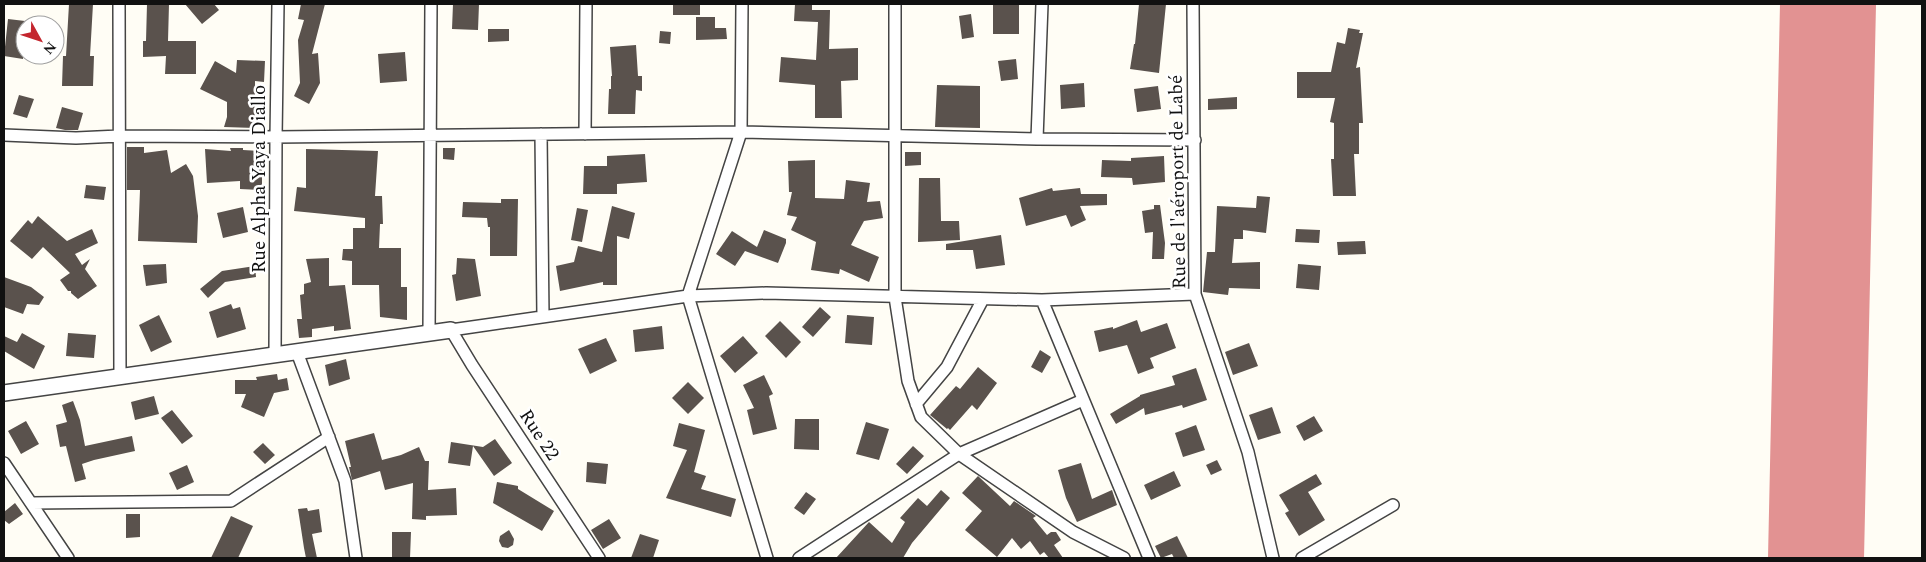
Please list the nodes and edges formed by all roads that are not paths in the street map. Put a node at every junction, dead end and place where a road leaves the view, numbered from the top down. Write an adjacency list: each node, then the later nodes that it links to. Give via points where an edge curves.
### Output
1 (119, 4): 13 (street)
2 (278, 4): 16 (street, Rue Alpha Yaya Diallo)
3 (431, 4): 14 (street)
4 (586, 4): 11 (street)
5 (742, 4): 9 (street)
6 (895, 4): 15 (street)
7 (1042, 4): 17 (street)
8 (1193, 4): 18 (street, Rue de l'aéroport de Labé)
9 (741, 132): 11 (street); 15 (street); 20 (street)
10 (541, 134): 11 (street); 14 (street); 24 (street)
11 (585, 134)
12 (4, 136): 13 (street)
13 (119, 136): 16 (street); 29 (street)
14 (431, 136): 16 (street); 26 (street)
15 (896, 136): 17 (street); 21 (street)
16 (276, 137): 28 (street, Rue Alpha Yaya Diallo)
17 (1037, 139): 18 (street)
18 (1195, 140): 19 (street, Rue de l'aéroport de Labé)
19 (1195, 294): 23 (street); 45 (street, Rue de l'aéroport de Labé, via 1248,452)
20 (688, 296): 21 (street); 24 (street); 41 (street)
21 (896, 297): 22 (street); 32 (street, via 908,381)
22 (983, 299): 23 (street); 32 (street, via 947,367)
23 (1042, 300): 31 (street)
24 (543, 317): 25 (street)
25 (451, 330): 26 (street); 40 (street, Rue 22)
26 (429, 333): 27 (street)
27 (297, 352): 28 (street); 33 (street)
28 (276, 355): 29 (street)
29 (120, 377): 30 (street)
30 (4, 394)
31 (1083, 400): 34 (street); 44 (street)
32 (916, 404): 34 (street, via 921,417)
33 (329, 437): 36 (street, via 231,501); 39 (street, via 345,481)
34 (959, 454): 42 (street); 43 (street, via 1073,532)
35 (4, 463): 36 (street)
36 (31, 503): 38 (street)
37 (1393, 505): 46 (street)
38 (68, 558)
39 (356, 558)
40 (599, 558)
41 (767, 558)
42 (799, 558)
43 (1124, 558)
44 (1149, 558)
45 (1273, 558)
46 (1302, 558)

